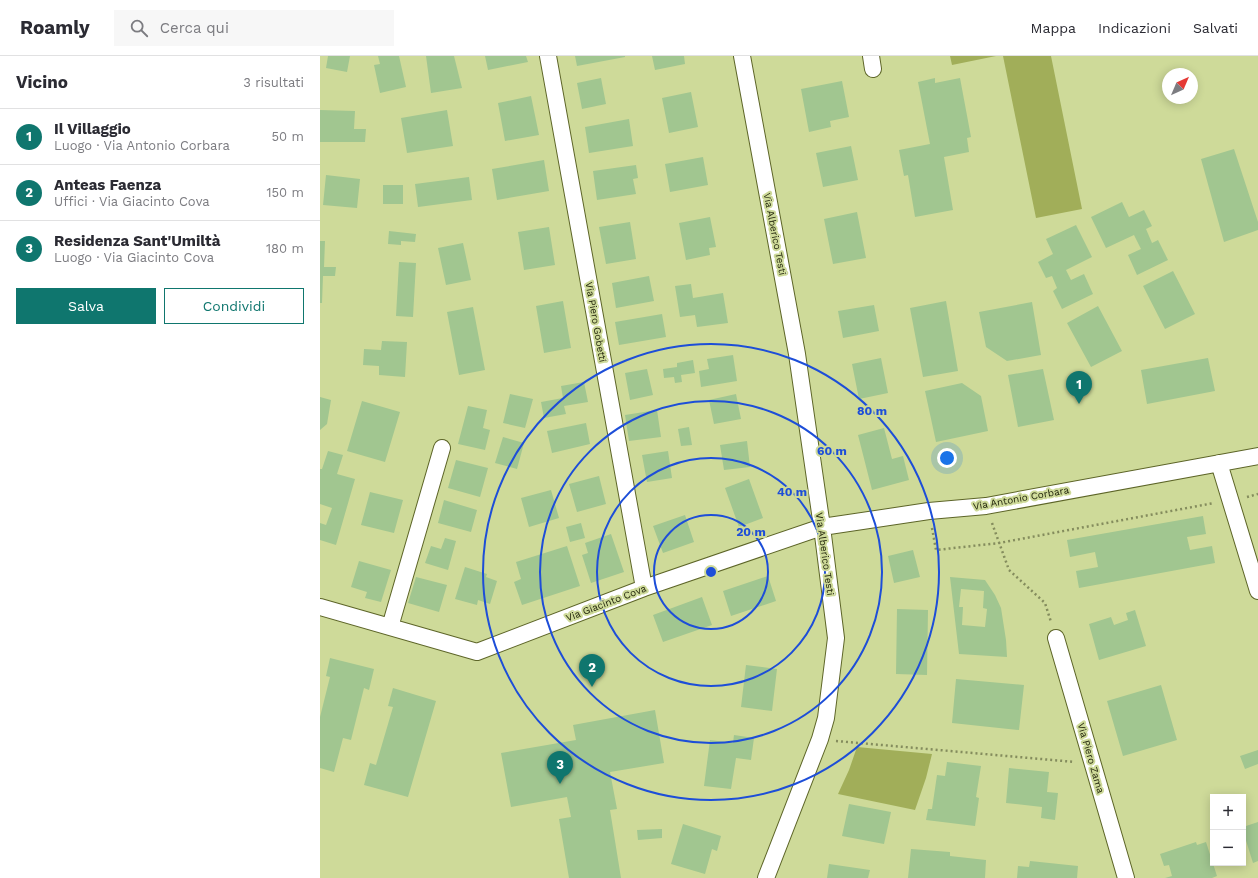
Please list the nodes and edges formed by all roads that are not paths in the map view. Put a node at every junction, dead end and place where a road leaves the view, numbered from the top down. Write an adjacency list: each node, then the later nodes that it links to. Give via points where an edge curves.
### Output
1 (548, 56): 7 (street, Via Piero Gobetti)
2 (742, 56): 6 (street, Via Alberico Testi, via 797,354)
3 (442, 448): 10 (street)
4 (1258, 456): 5 (street, Via Antonio Corbara)
5 (1219, 463): 6 (street, Via Antonio Corbara, via 986,506 929,511); 8 (street)
6 (822, 527): 7 (street, Via Giacinto Cova); 12 (street, Via Alberico Testi, via 836,638 826,718)
7 (644, 588): 10 (street, Via Giacinto Cova, via 477,652)
8 (1258, 591)
9 (320, 607): 10 (street, Via Giacinto Cova)
10 (390, 627)
11 (1056, 638): 13 (street, Via Piero Zama)
12 (766, 878)
13 (1126, 878)

